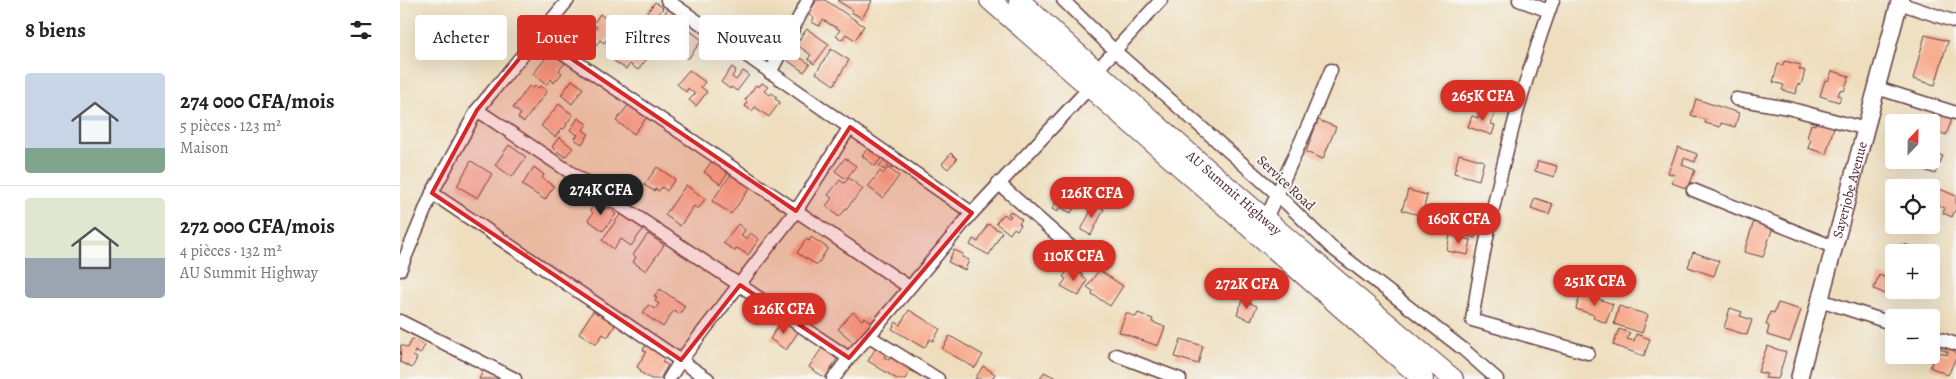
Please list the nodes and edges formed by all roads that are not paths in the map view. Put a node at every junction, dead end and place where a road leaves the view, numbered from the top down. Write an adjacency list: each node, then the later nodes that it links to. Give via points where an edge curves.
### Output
1 (568, 0): 11 (street)
2 (666, 0): 17 (street)
3 (808, 0): 17 (street)
4 (990, 0): 18 (main road, AU Summit Highway)
5 (1019, 0): 18 (main road, AU Summit Highway)
6 (1063, 0): 13 (street, Service Road)
7 (1161, 0): 13 (street)
8 (1518, 0): 10 (street)
9 (1900, 2): 12 (street); 19 (street, Sayerjobe Avenue)
10 (1551, 5): 43 (street, via 1518,106 1472,320)
11 (556, 15)
12 (1956, 22)
13 (1115, 51): 18 (street); 28 (street, Service Road)
14 (519, 60): 21 (street)
15 (573, 60): 29 (street)
16 (1331, 70): 28 (street)
17 (770, 73): 23 (street)
18 (1093, 79): 25 (street); 31 (main road, AU Summit Highway); 53 (main road, AU Summit Highway)
19 (1877, 88): 22 (street); 24 (street, Sayerjobe Avenue)
20 (1736, 99): 24 (street, via 1788,108)
21 (478, 110): 27 (street); 35 (street)
22 (1956, 113)
23 (850, 127): 29 (street); 30 (street)
24 (1866, 128): 32 (street, Sayerjobe Avenue)
25 (998, 183): 30 (street); 33 (street)
26 (1693, 190): 32 (street)
27 (432, 193): 34 (street); 46 (street)
28 (1278, 195): 31 (street); 55 (street, Service Road, via 1331,247 1463,349)
29 (796, 211): 35 (street); 36 (street)
30 (972, 212): 36 (street)
31 (1265, 221): 54 (main road, AU Summit Highway)
32 (1834, 247): 37 (street, Sayerjobe Avenue)
33 (1089, 263)
34 (400, 270)
35 (740, 285): 45 (street); 46 (street)
36 (909, 287): 40 (street)
37 (1820, 300): 39 (street); 56 (street, Sayerjobe Avenue)
38 (400, 321): 47 (street)
39 (1885, 321)
40 (870, 336): 45 (street); 51 (street)
41 (1940, 339): 42 (street)
42 (1956, 344)
43 (1588, 353)
44 (1116, 355): 52 (street)
45 (849, 358): 50 (street)
46 (681, 360): 48 (street); 49 (street)
47 (515, 379)
48 (669, 379)
49 (708, 379)
50 (833, 379)
51 (938, 379)
52 (1180, 379)
53 (1423, 379)
54 (1453, 379)
55 (1496, 379)
56 (1799, 379)

